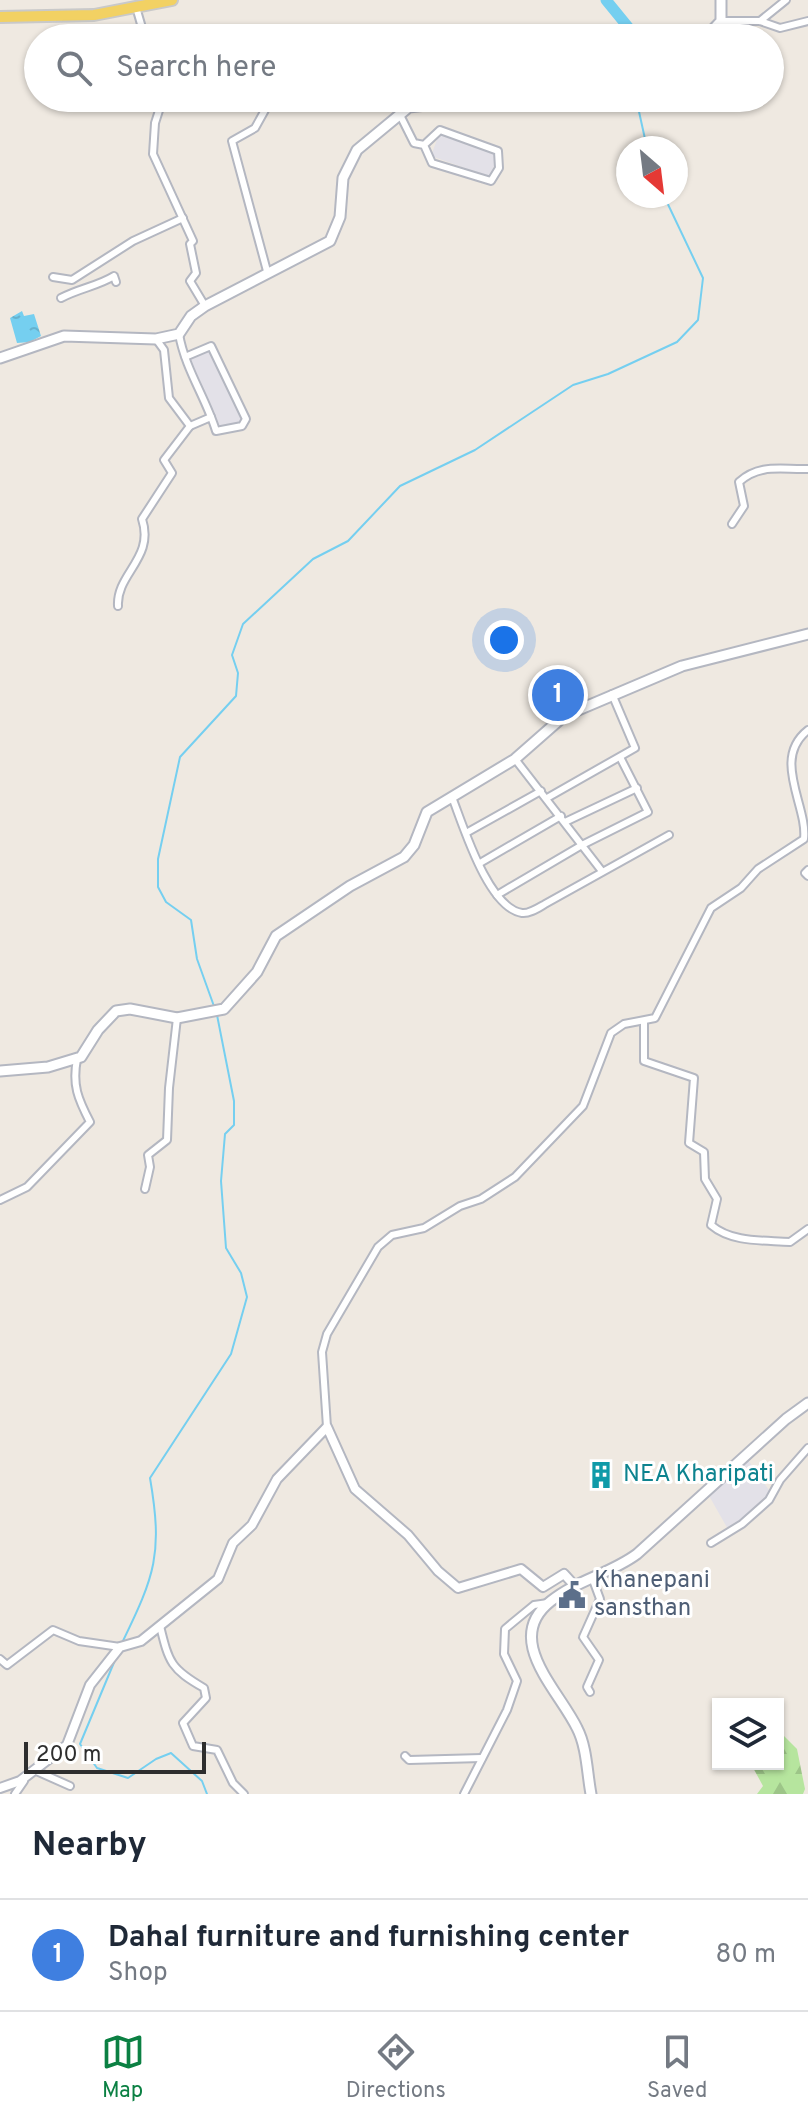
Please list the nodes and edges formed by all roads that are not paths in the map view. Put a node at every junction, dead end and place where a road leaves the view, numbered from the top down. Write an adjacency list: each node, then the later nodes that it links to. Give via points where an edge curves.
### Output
1 (172, 0): 4 (main road)
2 (721, 0): 6 (main road)
3 (786, 0): 7 (street)
4 (136, 7): 5 (main road, via 82,16); 9 (street)
5 (0, 17)
6 (721, 21): 7 (street); 10 (main road)
7 (760, 21): 11 (street)
8 (808, 21): 12 (street)
9 (141, 24)
10 (718, 24)
11 (769, 24)
12 (784, 27)
13 (159, 112): 18 (street, via 153,154)
14 (264, 112): 20 (street, via 255,128 232,141)
15 (404, 112): 16 (main road)
16 (400, 115): 17 (street, via 414,143); 20 (main road, via 361,144 349,163 340,217 330,241)
17 (424, 145): 17 (street, via 432,163 468,176 491,181 499,168 498,151 440,130)
18 (183, 218): 19 (street); 23 (street, via 193,241 196,273 190,281)
19 (106, 260): 21 (street, via 72,280); 22 (street, via 115,279)
20 (267, 271): 23 (main road)
21 (53, 277)
22 (61, 298)
23 (205, 306): 24 (main road)
24 (179, 334): 25 (main road); 26 (street)
25 (156, 339): 27 (main road, via 64,336); 29 (street, via 164,350 169,398)
26 (185, 357): 28 (street); 28 (street, via 211,346 246,419 242,426 222,432 216,431)
27 (0, 358)
28 (211, 417): 29 (street)
29 (190, 426): 32 (street, via 164,460 172,473 142,519 148,535 118,594)
30 (808, 469): 31 (street, via 764,467 745,476 739,482 744,506)
31 (732, 524)
32 (118, 606)
33 (808, 634): 34 (main road, via 682,666)
34 (612, 694): 36 (main road, via 564,716); 37 (street, via 635,742 632,753)
35 (808, 730): 45 (street, via 797,743 794,760)
36 (515, 759): 39 (street); 40 (main road)
37 (621, 759): 38 (street); 41 (street)
38 (637, 788): 42 (street); 46 (street, via 648,812)
39 (541, 791): 41 (street); 43 (street)
40 (452, 797): 43 (street); 50 (main road, via 424,815 404,857 276,936 257,972 224,1009)
41 (547, 798): 42 (street)
42 (563, 819): 46 (street); 47 (street)
43 (466, 833): 47 (street)
44 (669, 835): 48 (street)
45 (807, 837): 51 (street, via 711,908 657,1015)
46 (582, 845): 48 (street); 49 (street)
47 (480, 863): 49 (street)
48 (601, 870): 49 (street, via 526,914)
49 (497, 895)
50 (177, 1018): 52 (main road, via 116,1011); 54 (street, via 167,1140 148,1155)
51 (644, 1022): 56 (street, via 644,1061 694,1078 689,1143 704,1152 705,1179 717,1199 711,1225 740,1238 790,1242); 58 (street, via 614,1029 583,1106 515,1177 424,1228 392,1235 378,1247 327,1334 322,1352)
52 (77, 1059): 53 (main road); 55 (street, via 77,1099 90,1122 27,1187)
53 (0, 1071)
54 (145, 1189)
55 (0, 1200)
56 (808, 1229)
57 (808, 1403): 61 (main road, via 637,1554)
58 (327, 1427): 62 (street, via 355,1489 458,1588 521,1569 543,1587 564,1574); 64 (street, via 277,1479 252,1525 233,1543 218,1579)
59 (808, 1448): 60 (street, via 769,1500)
60 (711, 1543)
61 (593, 1580): 62 (main road); 67 (street, via 600,1599 583,1637 599,1660 587,1687)
62 (575, 1586): 63 (main road)
63 (548, 1603): 69 (street, via 534,1605 505,1629 504,1654 517,1681); 76 (main road, via 529,1630 531,1645 580,1734)
64 (160, 1626): 65 (street, via 141,1641); 74 (street, via 168,1660 204,1688 206,1698 183,1723 193,1746 217,1750)
65 (120, 1647): 66 (street, via 79,1641 53,1630 7,1665); 70 (street, via 90,1685 67,1745)
66 (0, 1659)
67 (590, 1692)
68 (405, 1756): 69 (street, via 425,1761)
69 (482, 1758): 75 (street)
70 (34, 1770): 71 (street); 72 (street); 73 (street)
71 (70, 1786)
72 (0, 1788)
73 (15, 1794)
74 (244, 1794)
75 (464, 1794)
76 (591, 1794)

